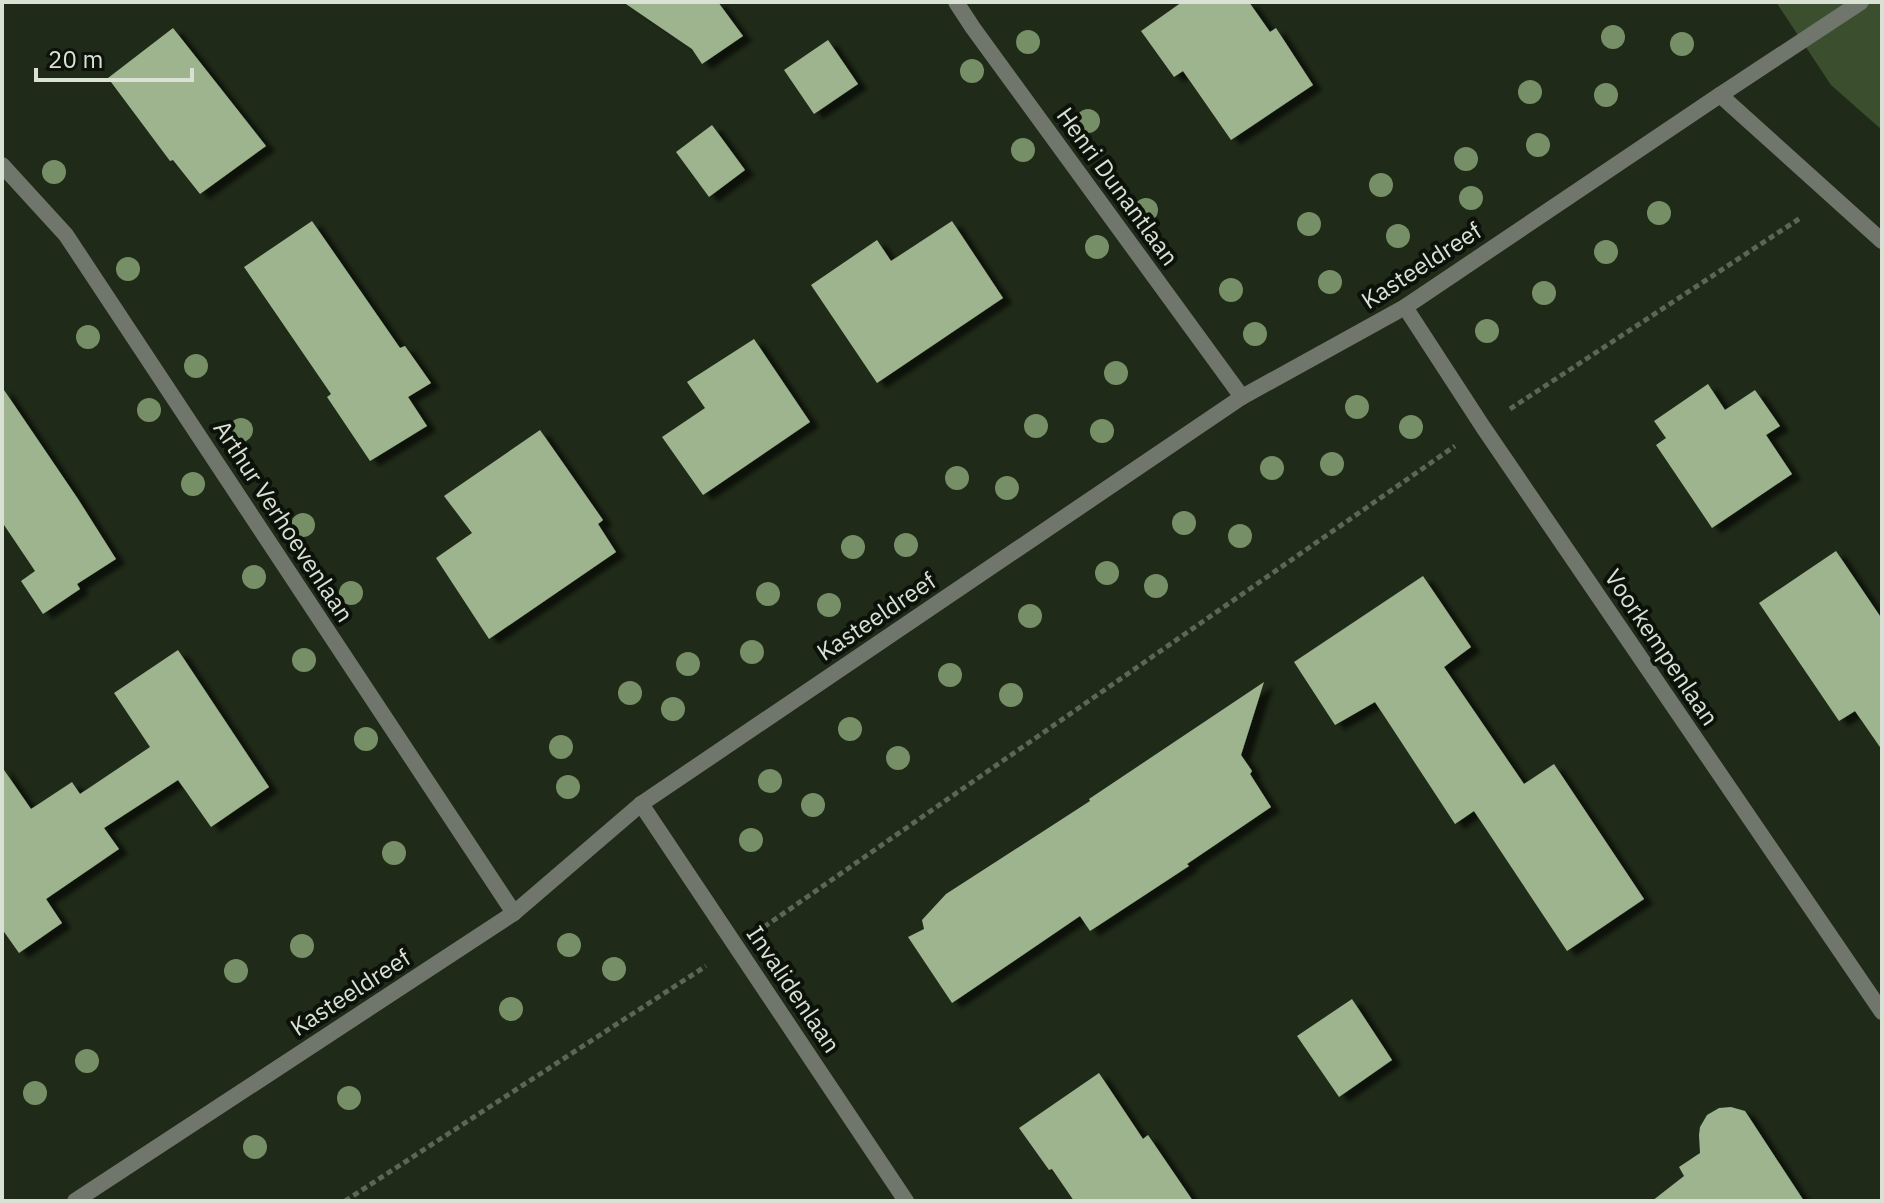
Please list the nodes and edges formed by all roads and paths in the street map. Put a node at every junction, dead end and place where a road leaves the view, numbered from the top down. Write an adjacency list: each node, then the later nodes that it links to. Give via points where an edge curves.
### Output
1 (956, 2): 8 (street, Henri Dunantlaan)
2 (1861, 2): 3 (street, Kasteeldreef)
3 (1720, 95): 5 (street); 7 (street, Kasteeldreef)
4 (2, 165): 11 (street, Arthur Verhoevenlaan, via 66,235)
5 (1833, 197): 6 (street); 9 (path)
6 (1882, 241)
7 (1405, 307): 8 (street, Kasteeldreef); 9 (street, Voorkempenlaan)
8 (1242, 397): 10 (street, Kasteeldreef)
9 (1483, 427): 12 (path); 13 (street, Voorkempenlaan)
10 (641, 804): 11 (street, Kasteeldreef); 12 (street, Invalidenlaan)
11 (514, 913): 14 (street, Kasteeldreef)
12 (736, 946): 15 (path); 16 (street, Invalidenlaan)
13 (1882, 1012)
14 (75, 1201)
15 (345, 1201)
16 (906, 1201)

